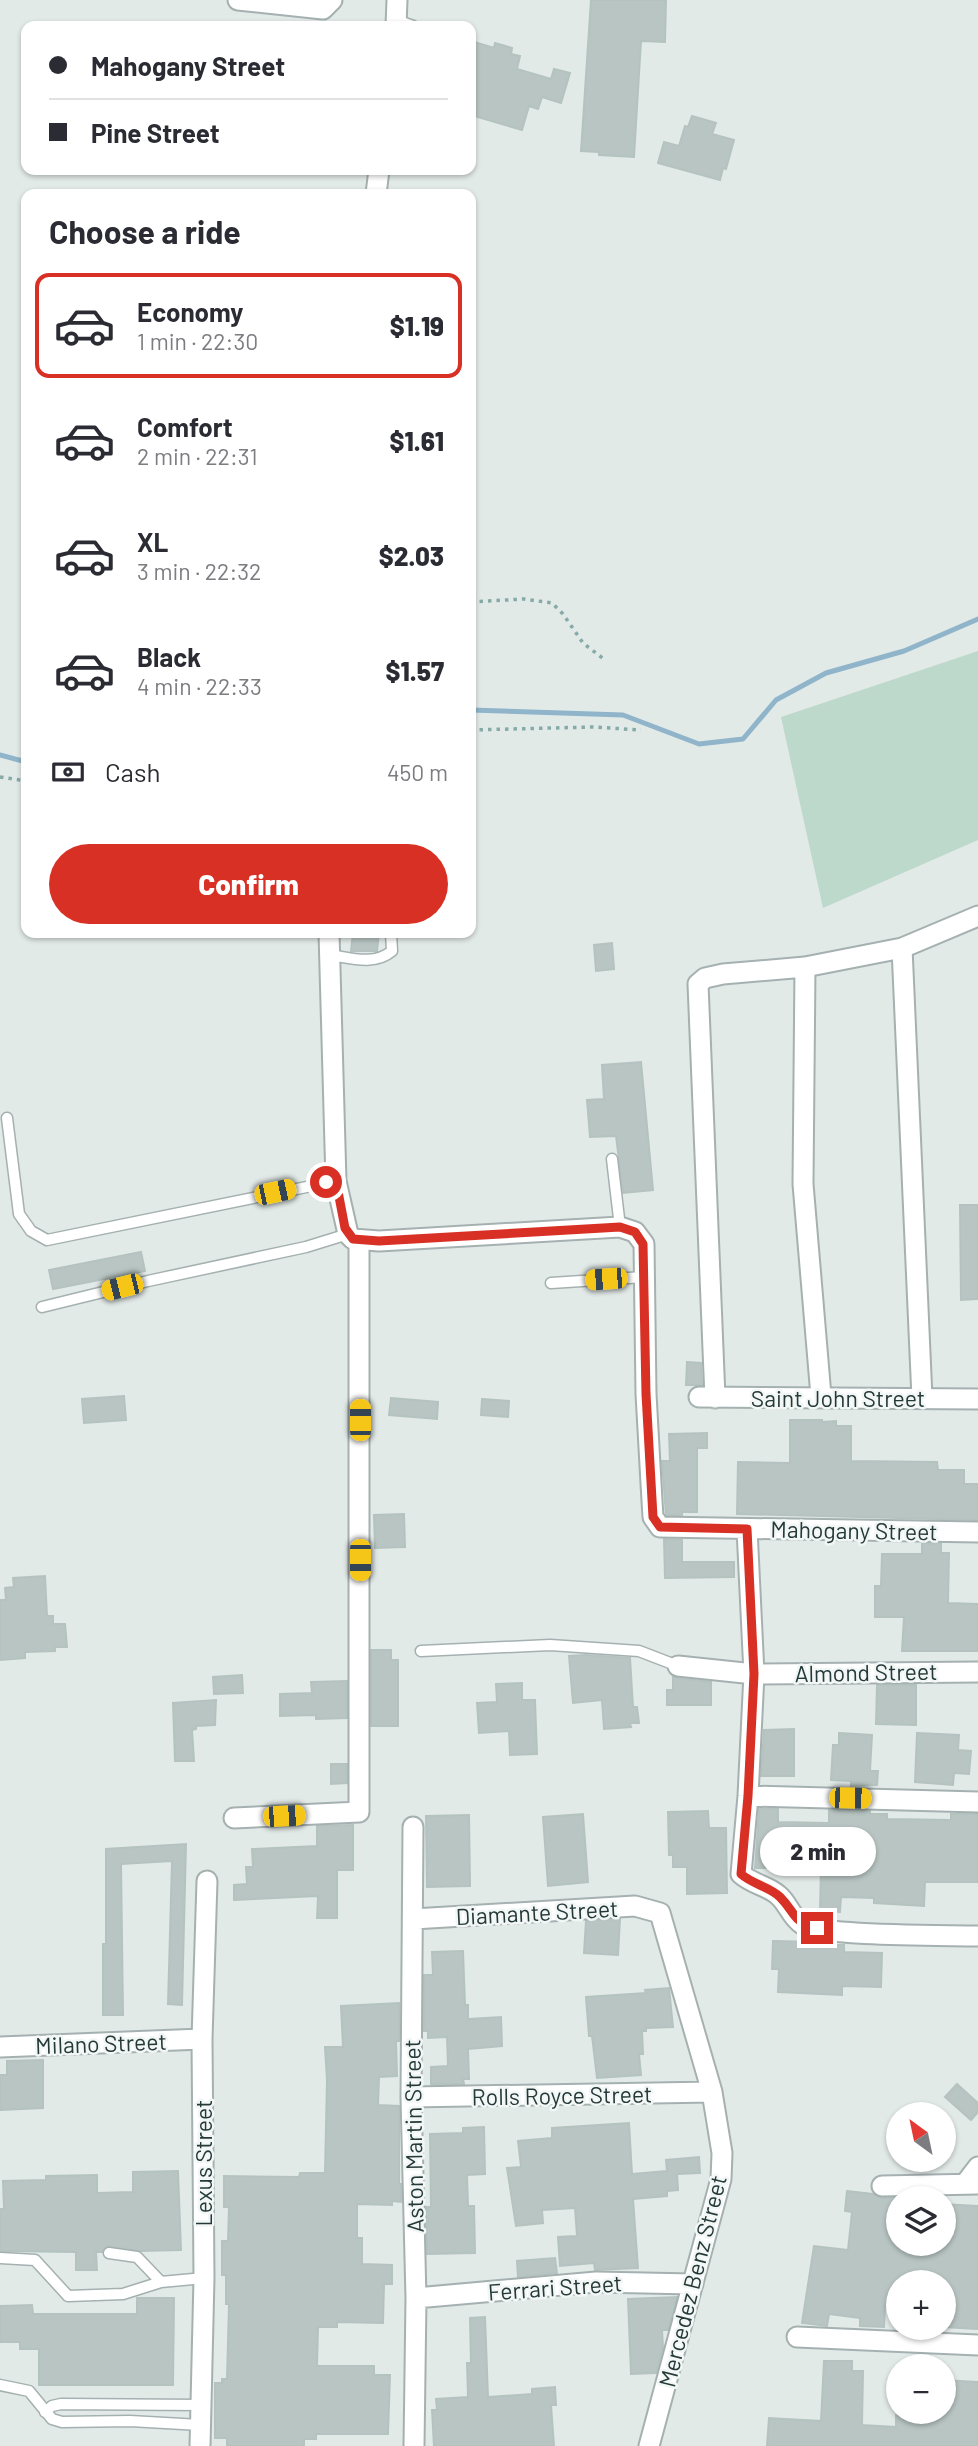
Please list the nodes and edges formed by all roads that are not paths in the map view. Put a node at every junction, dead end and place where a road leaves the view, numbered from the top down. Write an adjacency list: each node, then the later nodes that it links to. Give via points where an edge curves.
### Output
1 (237, 0): 2 (street, via 323,9)
2 (332, 0)
3 (397, 0): 4 (street)
4 (401, 21)
5 (978, 916): 8 (street)
6 (329, 938): 9 (street)
7 (391, 938): 9 (lane, via 392,951 384,958 372,961)
8 (902, 947): 10 (street); 20 (street)
9 (330, 955): 13 (street)
10 (805, 967): 19 (street, via 803,1185); 19 (street, Saint John Street, via 723,974 698,984 707,1398)
11 (8, 1118): 13 (lane, via 19,1214 31,1231 47,1240)
12 (612, 1159): 14 (lane)
13 (336, 1181): 15 (street)
14 (620, 1227): 15 (street); 16 (street, Mahogany Street, via 635,1232 643,1244)
15 (354, 1237): 18 (lane); 30 (street, via 359,1812)
16 (644, 1277): 17 (lane); 22 (street, Mahogany Street, via 653,1517 660,1527)
17 (551, 1283)
18 (42, 1307)
19 (821, 1396): 20 (street, Saint John Street)
20 (922, 1398): 21 (street, Saint John Street)
21 (978, 1399)
22 (747, 1529): 23 (street, Mahogany Street); 27 (street)
23 (978, 1532)
24 (421, 1651): 25 (lane, via 550,1645 639,1651)
25 (678, 1666): 27 (street, Almond Street)
26 (978, 1672): 27 (street, Almond Street)
27 (754, 1674): 28 (street)
28 (748, 1796): 29 (street); 35 (street, via 741,1874 779,1896 803,1925 832,1931)
29 (978, 1801)
30 (234, 1818)
31 (413, 1827): 34 (street, Aston Martin Street)
32 (207, 1881): 36 (street, Lexus Street)
33 (660, 1913): 34 (street, Diamante Street, via 635,1906); 38 (street, Mercedez Benz Street)
34 (413, 1919): 39 (street, Aston Martin Street)
35 (978, 1936)
36 (202, 2039): 37 (street, Milano Street); 45 (street, Lexus Street)
37 (0, 2047)
38 (712, 2092): 39 (street, Rolls Royce Street); 47 (street, Mercedez Benz Street, via 722,2153 721,2179)
39 (411, 2096): 48 (street, Aston Martin Street)
40 (978, 2167): 41 (street)
41 (972, 2184): 42 (street)
42 (882, 2186)
43 (109, 2253): 46 (lane, via 137,2257)
44 (0, 2258): 46 (lane, via 35,2260 68,2296 123,2294)
45 (204, 2278): 46 (lane); 52 (street, Lexus Street)
46 (161, 2282)
47 (693, 2284): 48 (street, Ferrari Street, via 596,2282); 57 (street, Mercedez Benz Street)
48 (416, 2298): 56 (street, Aston Martin Street)
49 (797, 2337): 50 (street)
50 (978, 2345)
51 (0, 2385): 53 (lane, via 29,2390)
52 (201, 2405): 53 (lane, via 61,2404); 54 (street, Lexus Street)
53 (45, 2412): 54 (lane, via 62,2422)
54 (200, 2425): 55 (street, Lexus Street)
55 (200, 2446)
56 (414, 2446)
57 (649, 2446)

